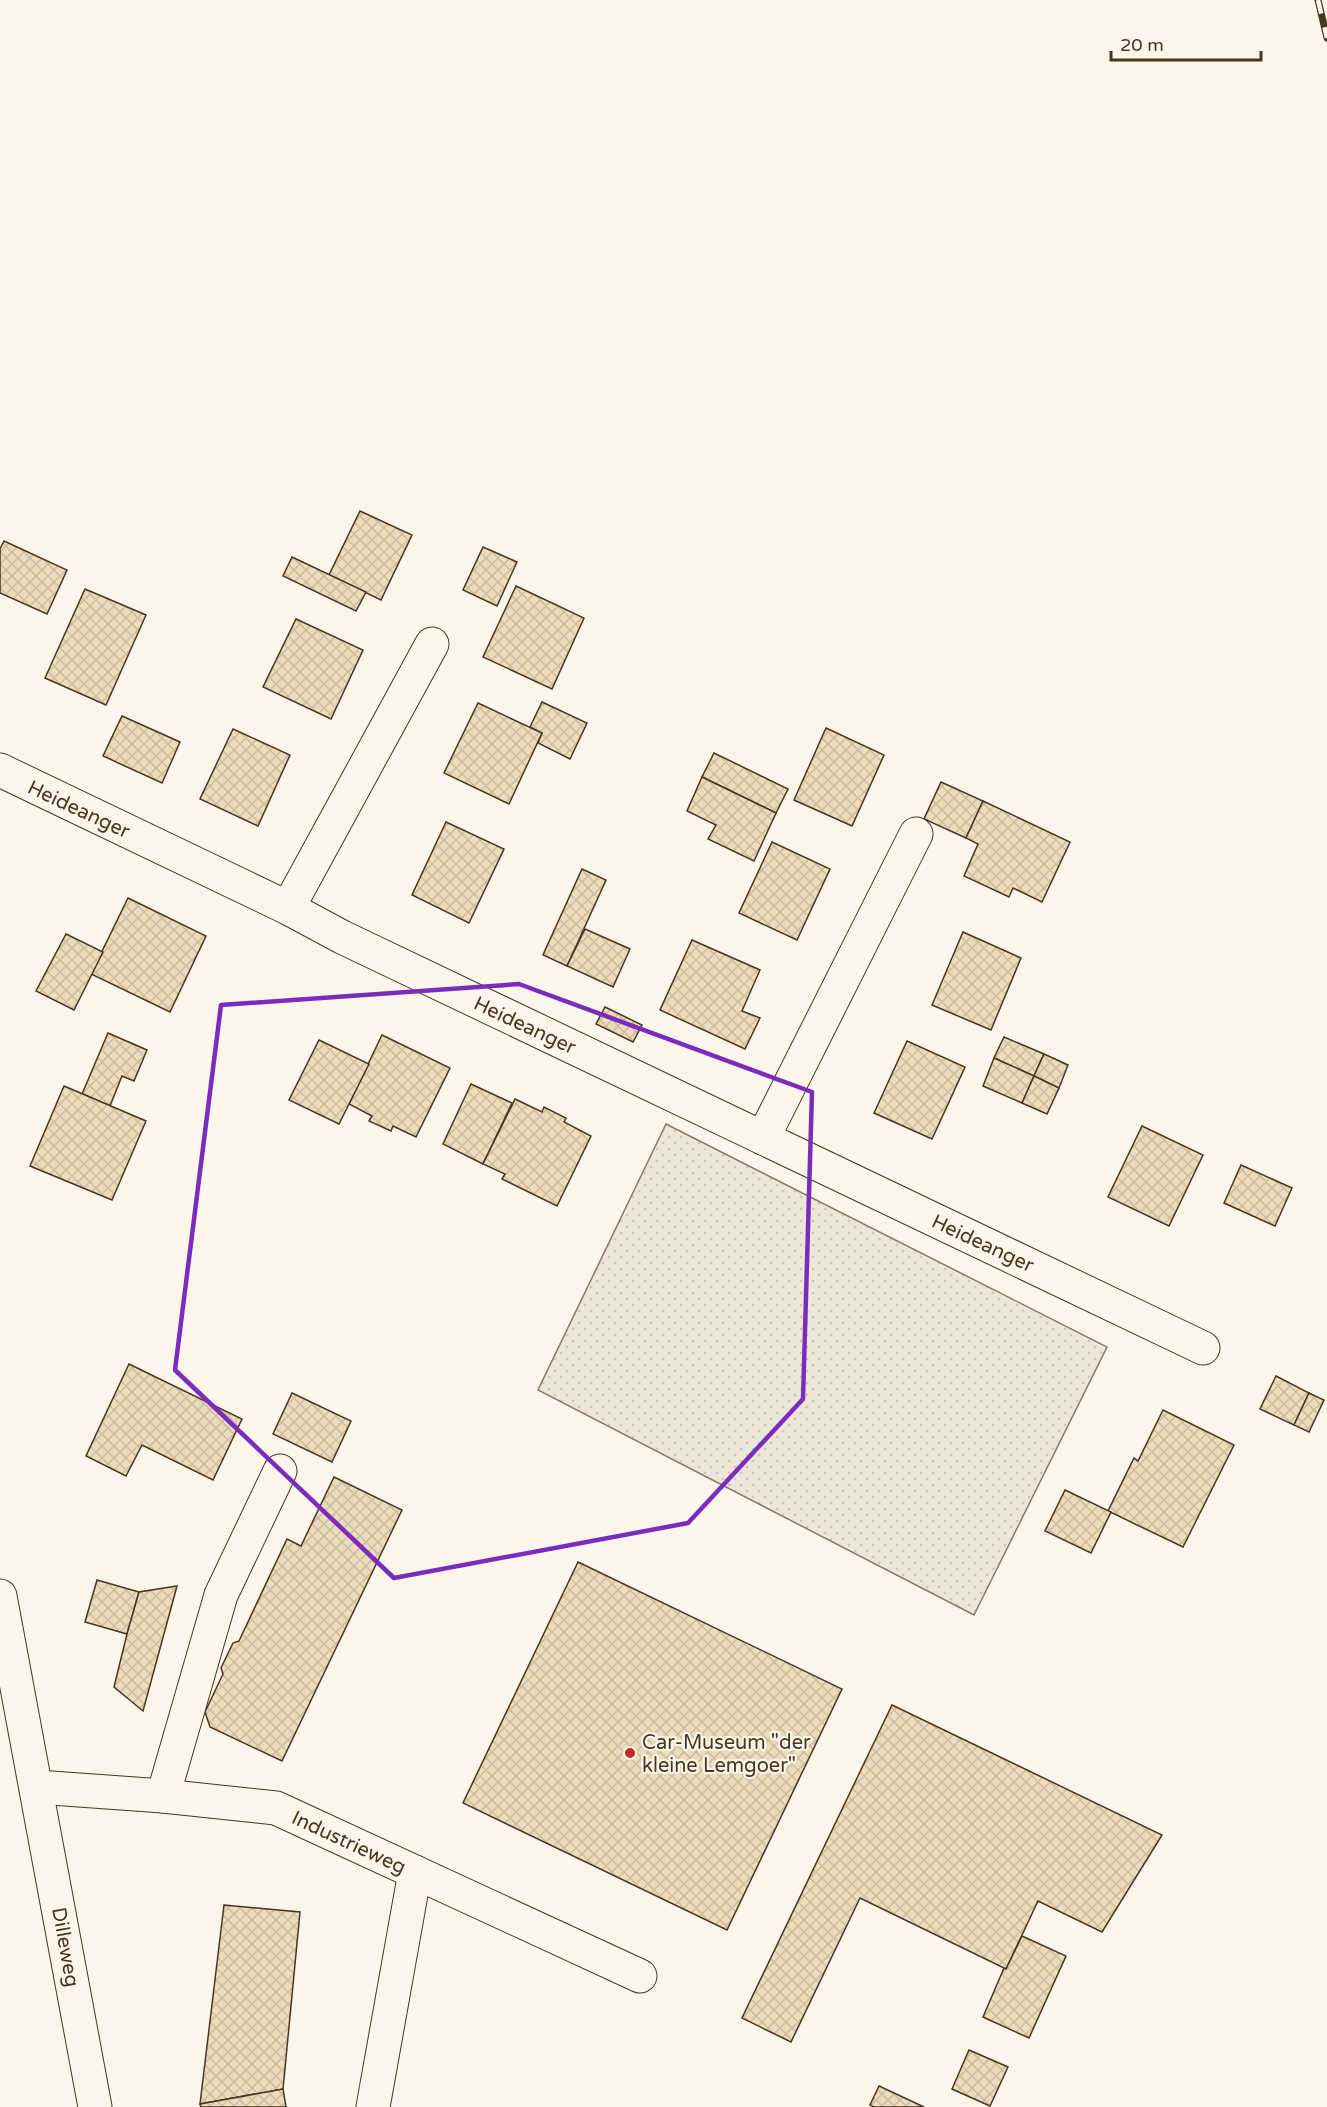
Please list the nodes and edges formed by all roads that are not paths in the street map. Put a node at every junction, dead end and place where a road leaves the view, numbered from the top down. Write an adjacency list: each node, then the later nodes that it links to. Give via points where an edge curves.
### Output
1 (432, 644): 4 (street)
2 (0, 770): 4 (street, Heideanger)
3 (916, 834): 5 (street)
4 (288, 908): 5 (street, Heideanger, via 342,938)
5 (763, 1138): 6 (street, Heideanger)
6 (1203, 1348)
7 (280, 1471): 10 (street, via 221,1595)
8 (0, 1596): 9 (street, Dilleweg)
9 (37, 1787): 10 (street, Industrieweg); 13 (street, Dilleweg)
10 (163, 1796): 11 (street, Industrieweg, via 276,1808)
11 (415, 1872): 12 (street, Industrieweg); 14 (street)
12 (640, 1976)
13 (95, 2107)
14 (373, 2107)

